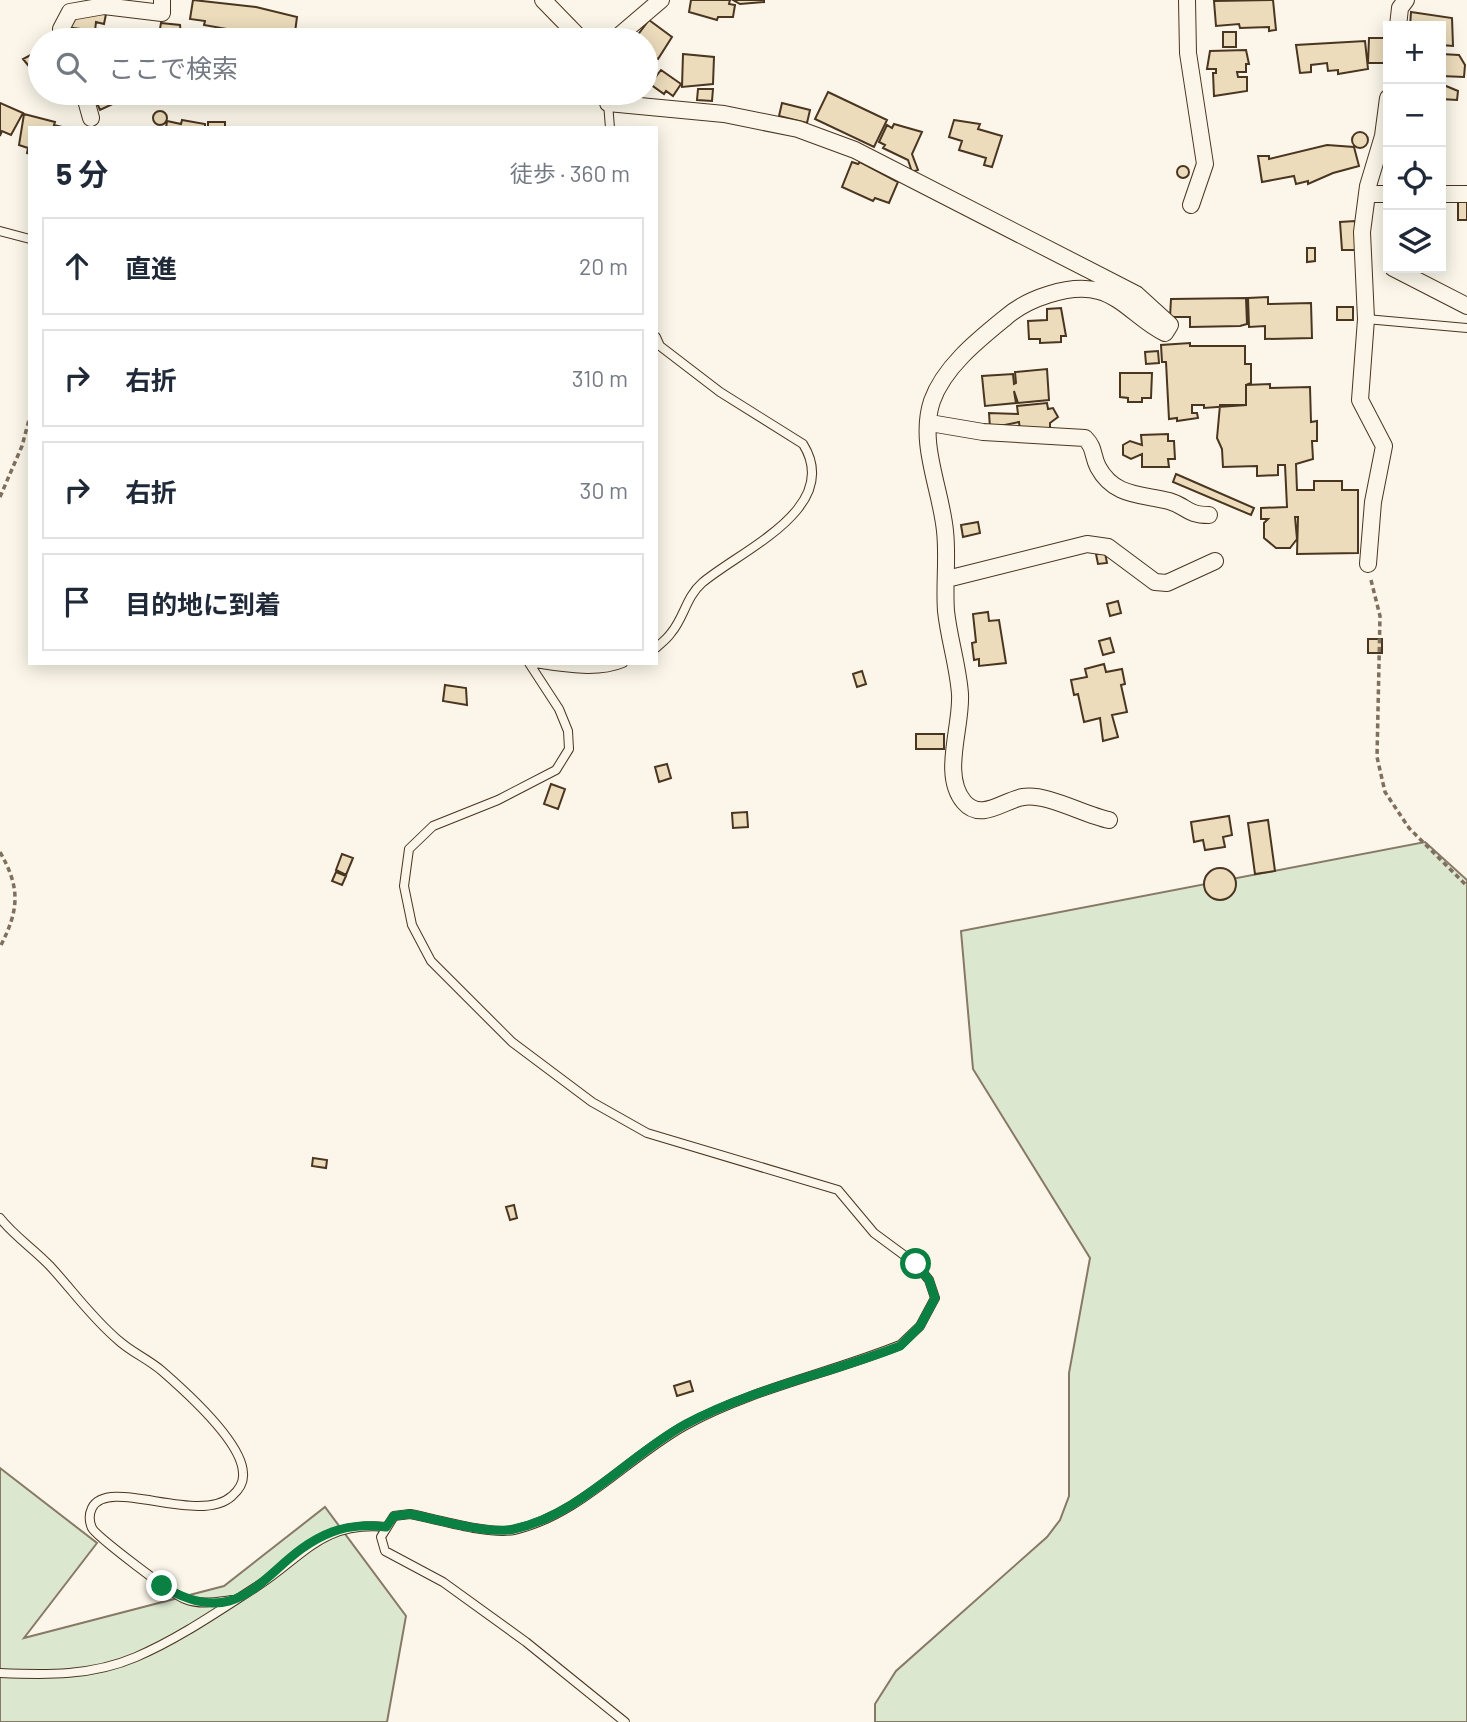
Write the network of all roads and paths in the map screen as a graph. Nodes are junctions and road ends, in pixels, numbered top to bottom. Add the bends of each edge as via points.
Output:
1 (162, 0) edge
2 (543, 0) edge
3 (661, 0) edge
4 (1187, 0) edge
5 (1406, 0) edge
6 (1399, 21) edge
7 (62, 28) edge
8 (570, 28) edge
9 (628, 28) edge
10 (87, 105) edge
11 (608, 105) edge
12 (658, 105) edge
13 (90, 118) dead end
14 (610, 126) edge
15 (1383, 136) edge
16 (1367, 194) junction
17 (1383, 194) edge
18 (1446, 194) edge
19 (1467, 194) edge
20 (1191, 205) dead end
21 (0, 231) edge
22 (28, 238) edge
23 (1365, 253) junction
24 (1383, 263) edge
25 (1403, 273) edge
26 (1467, 306) edge
27 (1366, 319) junction
28 (1467, 328) edge
29 (658, 342) edge
30 (930, 423) junction
31 (28, 424) edge
32 (0, 497) edge
33 (1209, 515) dead end
34 (1215, 561) dead end
35 (1368, 564) joint
36 (947, 579) junction
37 (658, 646) edge
38 (533, 665) edge
39 (548, 665) edge
40 (618, 665) edge
41 (1109, 820) dead end
42 (0, 852) edge
43 (1467, 886) edge
44 (0, 947) edge
45 (0, 1218) edge
46 (386, 1527) junction
47 (232, 1600) junction
48 (0, 1673) edge
49 (625, 1722) edge

1 - 7 street via 162,13 104,6 70,12
2 - 8 street
3 - 9 street
4 - 20 street via 1188,53 1205,164
5 - 6 street
10 - 13 street
11 - 14 lane
12 - 30 street via 798,129 855,150 1136,294 1170,325 1165,333 1117,299 1081,288 1015,309 975,342 947,376 932,401
15 - 16 street
16 - 17 street
16 - 23 street via 1362,232
18 - 19 street
21 - 22 lane
23 - 24 street
23 - 27 street
25 - 26 street
27 - 28 lane
27 - 35 street via 1360,400 1384,446
29 - 37 lane via 693,372 803,444 811,456 812,482 786,523 700,584 673,632
30 - 33 street via 983,432 1085,438 1094,447 1097,466 1113,484 1136,497 1171,502 1193,515
30 - 36 street
31 - 32 path
34 - 36 street via 1167,583 1156,582 1108,547 1087,544
35 - 43 path via 1380,617 1377,757 1385,792 1409,828
36 - 41 street via 946,609 960,694 953,777 966,804 977,810 995,809 1023,797 1043,798
38 - 46 lane via 559,709 569,748 556,769 498,800 433,826 409,849 404,886 412,925 431,961 512,1042 592,1102 647,1133 838,1189 874,1233 916,1264 929,1280 935,1298 920,1326 900,1346 733,1401 682,1426 568,1506 540,1520 512,1530 410,1514 394,1516
39 - 40 lane
42 - 44 path via 16,890 15,914
45 - 47 lane via 120,1342 184,1392 240,1459 244,1475 240,1489 222,1505 202,1508 106,1497 94,1504 89,1516 93,1531 184,1599 202,1603
46 - 47 lane via 356,1525 330,1533
46 - 49 lane via 381,1537 385,1552 443,1582
47 - 48 lane via 179,1636 101,1670 58,1675

